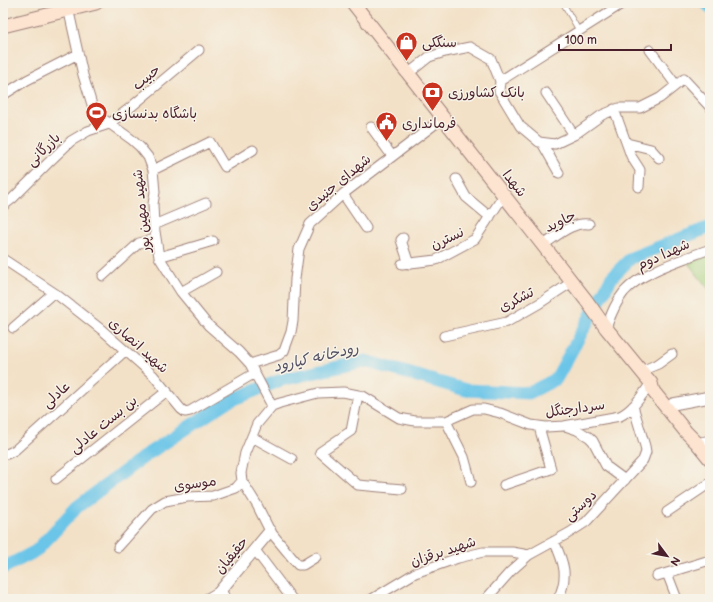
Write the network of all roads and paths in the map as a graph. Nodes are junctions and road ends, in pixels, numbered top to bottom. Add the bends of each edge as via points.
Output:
1 (96, 3) edge
2 (353, 3) edge
3 (563, 3) edge
4 (623, 3) edge
5 (68, 6) edge
6 (3, 26) edge
7 (579, 31) junction
8 (199, 50) dead end
9 (650, 50) dead end
10 (78, 54) junction
11 (409, 73) junction
12 (500, 81) junction
13 (676, 85) junction
14 (546, 93) dead end
15 (3, 95) edge
16 (710, 107) edge
17 (614, 109) junction
18 (443, 118) junction
19 (109, 124) junction
20 (371, 127) dead end
21 (574, 135) junction
22 (542, 143) junction
23 (627, 143) junction
24 (253, 150) dead end
25 (392, 156) junction
26 (659, 158) dead end
27 (154, 170) junction
28 (559, 173) dead end
29 (456, 180) dead end
30 (639, 187) dead end
31 (343, 194) junction
32 (504, 195) junction
33 (206, 203) dead end
34 (3, 206) edge
35 (490, 217) junction
36 (589, 224) dead end
37 (154, 225) junction
38 (366, 228) dead end
39 (403, 238) dead end
40 (156, 239) junction
41 (213, 241) dead end
42 (543, 245) junction
43 (710, 249) edge
44 (159, 257) junction
45 (3, 259) edge
46 (216, 272) dead end
47 (103, 276) dead end
48 (572, 282) junction
49 (53, 292) junction
50 (181, 292) junction
51 (13, 328) dead end
52 (606, 328) junction
53 (444, 336) dead end
54 (125, 351) junction
55 (672, 354) dead end
56 (250, 364) junction
57 (642, 371) junction
58 (256, 375) junction
59 (651, 383) junction
60 (167, 391) junction
61 (358, 395) junction
62 (710, 397) edge
63 (673, 404) junction
64 (272, 406) junction
65 (633, 406) junction
66 (446, 421) junction
67 (564, 426) junction
68 (539, 427) junction
69 (252, 437) junction
70 (704, 441) edge
71 (3, 453) edge
72 (292, 459) dead end
73 (710, 459) edge
74 (56, 479) dead end
75 (624, 480) junction
76 (242, 481) junction
77 (471, 482) dead end
78 (710, 482) edge
79 (504, 485) dead end
80 (402, 489) dead end
81 (667, 512) dead end
82 (270, 531) junction
83 (554, 541) junction
84 (118, 547) dead end
85 (254, 550) junction
86 (529, 555) junction
87 (316, 557) dead end
88 (710, 560) edge
89 (667, 573) junction
90 (657, 576) dead end
91 (222, 595) edge
92 (206, 599) edge
93 (292, 599) edge
94 (372, 599) edge
95 (486, 599) edge
96 (558, 599) edge
97 (677, 599) edge

1 - 5 main road
2 - 11 main road, شهدا
3 - 7 lane
4 - 7 street
5 - 6 main road
5 - 10 street, شهید مهین پور
7 - 12 street
8 - 19 street, حبیب
9 - 13 street
10 - 15 street
10 - 19 street, شهید مهین پور via 91,103 96,113
11 - 12 street via 429,57 470,47 491,59
11 - 18 main road, شهدا
12 - 22 street via 499,90 520,126
13 - 16 street via 684,79
13 - 17 street via 660,98 640,108
14 - 21 street
17 - 21 street
17 - 23 street
18 - 25 street, شهدای جنیدی
18 - 32 main road, شهدا
19 - 27 street, شهید مهین پور via 140,147
19 - 34 street, بازرگانی via 88,131 71,141
20 - 25 street
21 - 22 street via 555,144
22 - 28 street
23 - 26 street via 651,149
23 - 30 street via 631,156 640,170
24 - 27 street via 224,167 210,142
25 - 31 street, شهدای جنیدی
27 - 37 street, شهید مهین پور
29 - 35 street via 466,197
31 - 38 street
31 - 56 street, شهدای جنیدی via 310,224 299,249 293,321 284,351
32 - 35 street, نسترن
32 - 42 main road, شهدا
33 - 37 street
35 - 39 street, نسترن via 476,239 436,260 405,264 401,240
36 - 42 street, جاوید via 582,223
37 - 40 street, شهید مهین پور
40 - 44 street, شهید مهین پور
40 - 47 street via 139,243
41 - 44 street
42 - 48 main road, شهدا
43 - 52 street, شهدا دوم via 660,268 636,281 624,292
44 - 50 street, شهید مهین پور
45 - 49 street, شهید انصاری
46 - 50 street
48 - 52 main road, شهدا
48 - 53 street, تشکری via 506,322
49 - 51 street
49 - 54 street, شهید انصاری
50 - 56 street, شهید مهین پور via 208,325
52 - 57 main road, شهدا
54 - 60 street, شهید انصاری
54 - 71 street, عادلی via 15,450
55 - 57 street
56 - 58 street, شهید مهین پور
57 - 59 main road, شهدا
58 - 60 street, شهید انصاری via 185,412
58 - 64 street, شهید مهین پور
59 - 63 main road, شهدا via 660,386
59 - 65 street, سردارجنگل
59 - 70 main road, شهدا via 653,390 686,432
60 - 74 street, بن بست عادلی
61 - 64 street, سردارجنگل via 343,392 318,393
61 - 66 street, سردارجنگل via 399,418
61 - 80 street via 351,431 320,452 358,485
62 - 63 street
63 - 70 main road, شهدا
64 - 69 street via 257,424
65 - 67 street, سردارجنگل via 620,416
65 - 75 street, دوستی via 646,452 643,460
66 - 68 street, سردارجنگل via 473,409 484,409
66 - 77 street via 464,457
67 - 68 street, سردارجنگل
67 - 75 street via 590,437 606,466
68 - 79 street via 551,469
69 - 72 street
69 - 76 street via 245,453
70 - 73 main road, شهدا
75 - 83 street, دوستی via 586,522 570,534
76 - 82 street
76 - 84 street, موسوی via 236,488 213,496 165,501 152,509
78 - 81 street
82 - 85 street, حقیقیان
82 - 87 street via 298,565 303,565
83 - 86 street, دوستی
83 - 96 street via 563,560 565,572
85 - 91 street, حقیقیان
85 - 93 street
86 - 94 street, شهید برقزان via 483,552 458,558 415,573
86 - 95 street, دوستی
88 - 89 street
89 - 90 street
89 - 97 street
91 - 92 street

